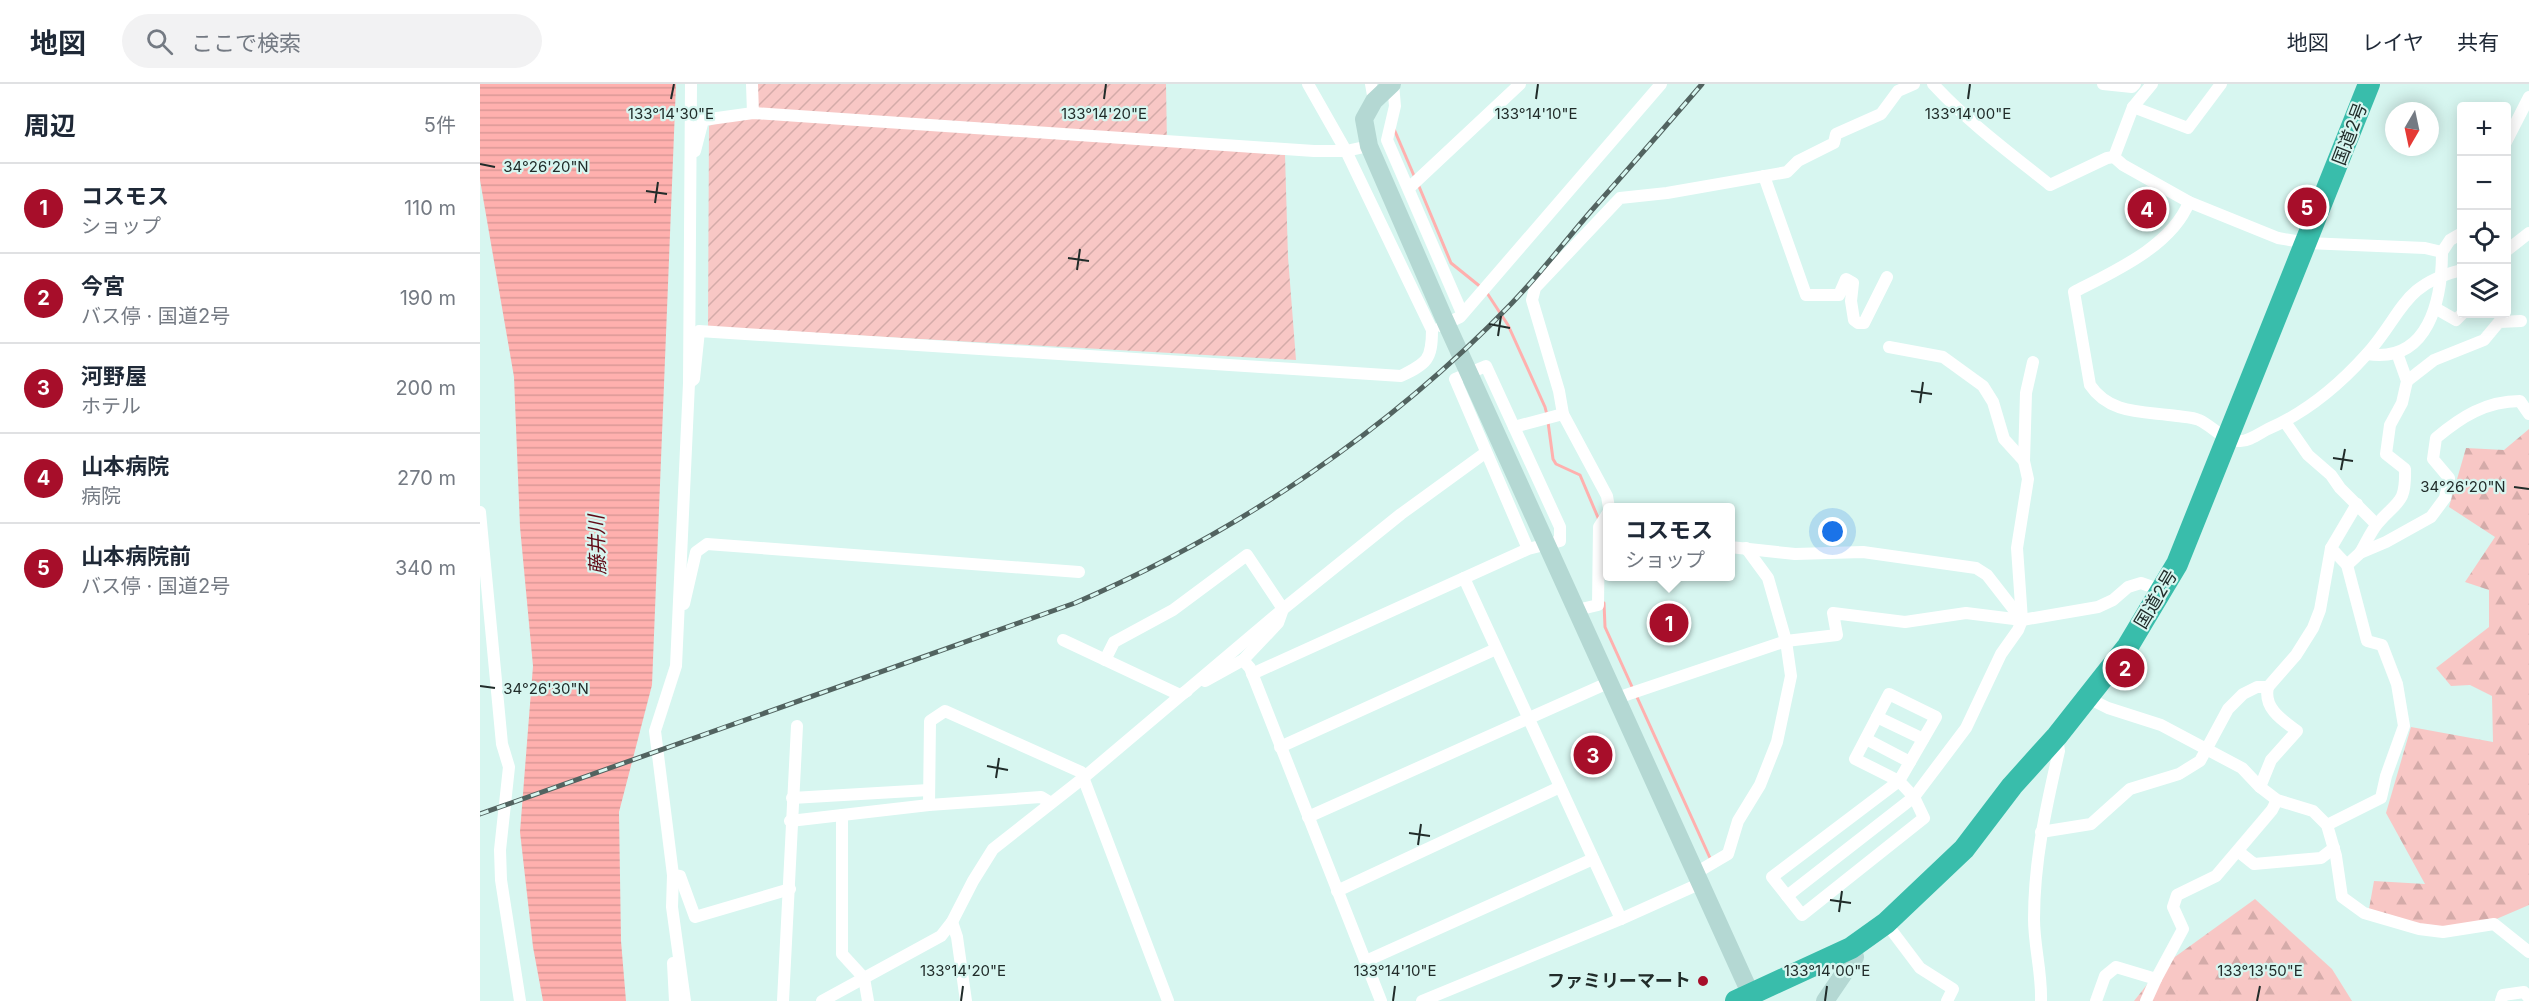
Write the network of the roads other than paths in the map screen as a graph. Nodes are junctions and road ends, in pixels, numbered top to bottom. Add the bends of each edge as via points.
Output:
1 (691, 84) edge
2 (752, 84) edge
3 (1308, 84) edge
4 (1393, 84) edge
5 (1520, 84) edge
6 (1661, 84) edge
7 (1914, 84) edge
8 (1933, 84) edge
9 (2103, 84) edge
10 (2135, 84) edge
11 (2152, 84) edge
12 (2221, 84) edge
13 (2369, 84) edge
14 (1373, 92) edge
15 (2529, 97) edge
16 (2133, 106) junction
17 (753, 113) junction
18 (2511, 132) edge
19 (1370, 146) junction
20 (1346, 151) junction
21 (2115, 157) junction
22 (691, 170) junction
23 (1764, 176) junction
24 (1416, 182) junction
25 (2189, 202) junction
26 (2529, 233) edge
27 (2457, 236) edge
28 (2307, 243) junction
29 (2511, 247) edge
30 (2442, 252) junction
31 (2457, 271) edge
32 (2457, 273) edge
33 (2442, 274) junction
34 (1887, 278) dead end
35 (2435, 308) junction
36 (1461, 315) junction
37 (2458, 318) edge
38 (2520, 321) dead end
39 (1432, 330) junction
40 (1889, 347) dead end
41 (2397, 353) junction
42 (2367, 354) junction
43 (2033, 362) dead end
44 (2407, 381) junction
45 (689, 383) junction
46 (2529, 414) edge
47 (1552, 416) junction
48 (2285, 422) junction
49 (1514, 427) junction
50 (2228, 439) junction
51 (1485, 453) junction
52 (2024, 461) junction
53 (1609, 503) edge
54 (2357, 504) junction
55 (480, 512) edge
56 (1603, 519) edge
57 (2376, 524) junction
58 (481, 539) edge
59 (1548, 546) junction
60 (1735, 547) edge
61 (1746, 548) junction
62 (2331, 548) junction
63 (1528, 549) junction
64 (2360, 553) junction
65 (2347, 566) junction
66 (1078, 572) dead end
67 (1464, 578) junction
68 (2161, 590) junction
69 (1283, 609) junction
70 (1577, 610) junction
71 (2022, 620) junction
72 (678, 634) junction
73 (1063, 640) dead end
74 (1786, 641) junction
75 (1496, 649) junction
76 (1105, 660) junction
77 (1243, 660) junction
78 (1252, 674) junction
79 (2268, 687) junction
80 (1624, 691) junction
81 (1180, 695) junction
82 (2088, 698) junction
83 (1877, 717) junction
84 (1528, 718) junction
85 (796, 726) dead end
86 (2057, 736) junction
87 (1866, 738) junction
88 (1923, 739) junction
89 (1280, 747) junction
90 (2206, 750) junction
91 (1910, 762) junction
92 (1082, 779) junction
93 (1899, 781) junction
94 (1560, 787) junction
95 (2260, 787) junction
96 (929, 790) junction
97 (1914, 797) junction
98 (792, 798) junction
99 (2277, 800) junction
100 (1051, 803) junction
101 (929, 805) junction
102 (842, 815) junction
103 (1308, 817) junction
104 (790, 821) junction
105 (2327, 825) junction
106 (2041, 832) junction
107 (2334, 848) junction
108 (2239, 852) junction
109 (1593, 859) junction
110 (673, 874) junction
111 (1697, 879) junction
112 (790, 889) junction
113 (1337, 891) junction
114 (1787, 896) junction
115 (672, 907) junction
116 (1621, 919) junction
117 (952, 922) junction
118 (1886, 923) junction
119 (1851, 948) junction
120 (2529, 952) edge
121 (1366, 962) junction
122 (864, 978) junction
123 (2156, 979) junction
124 (1744, 998) edge
125 (2529, 998) edge
126 (520, 1001) edge
127 (675, 1001) edge
128 (685, 1001) edge
129 (783, 1001) edge
130 (822, 1001) edge
131 (868, 1001) edge
132 (966, 1001) edge
133 (1168, 1001) edge
134 (1381, 1001) edge
135 (1422, 1001) edge
136 (1825, 1001) edge
137 (1947, 1001) edge
138 (2041, 1001) edge
139 (2096, 1001) edge
140 (2146, 1001) edge
141 (2500, 1001) edge

1 - 22 street
2 - 17 street
3 - 20 street
4 - 14 street
4 - 24 street via 1395,106 1387,140
5 - 24 street
6 - 36 street
7 - 23 street via 1898,91 1881,114 1836,134 1834,142 1798,161 1787,172
8 - 21 street via 1981,130 2050,186
9 - 10 street
11 - 16 street
12 - 16 street via 2188,128
13 - 28 highway, 国道2号
14 - 19 street via 1364,119
15 - 18 street
16 - 21 street
17 - 20 street via 1314,152
17 - 22 street via 703,120
19 - 20 street
19 - 59 street
20 - 39 street
21 - 25 street
22 - 45 street
23 - 34 street via 1806,295 1839,295 1846,279 1853,283 1854,320 1864,323
23 - 47 street via 1620,198 1535,288 1532,300
24 - 36 street
25 - 28 street via 2278,238
25 - 50 street via 2183,217 2136,260 2073,292 2090,386 2099,398 2113,407 2198,419
26 - 29 street
27 - 30 street
28 - 30 street
28 - 50 highway, 国道2号
30 - 33 street
31 - 33 street
32 - 33 street
33 - 35 street
33 - 42 street via 2420,286 2401,305
35 - 37 street
35 - 41 street via 2419,337
36 - 39 street
38 - 44 street via 2499,322 2484,340 2434,360
39 - 45 street via 1432,350 1422,366 1401,376 699,331 694,379
40 - 52 street via 1942,357 1983,386 1993,402 2004,439
41 - 42 street
41 - 44 street
42 - 48 street via 2330,391
43 - 52 street via 2026,393
44 - 57 street via 2402,403 2390,425 2386,454 2405,469 2405,489 2399,503
45 - 72 street
46 - 64 street via 2520,401 2505,401 2460,418 2436,438 2433,459 2449,478 2445,498 2431,517
47 - 49 street
47 - 53 street via 1608,496
48 - 50 street via 2241,442
48 - 54 street via 2308,455
49 - 51 street via 1486,366 1455,379
49 - 59 street via 1560,527 1560,541
50 - 68 highway, 国道2号 via 2177,564
51 - 63 street
51 - 69 street via 1401,514
52 - 71 street via 2028,479 2017,548
54 - 57 street
54 - 62 street
55 - 58 street
56 - 70 street via 1598,605
57 - 64 street
58 - 126 street via 502,744 509,767 500,849 501,880
59 - 63 street
59 - 70 street
60 - 61 street
61 - 71 street via 1796,554 1863,552 1976,568 1988,575
61 - 74 street via 1768,578
62 - 65 street
62 - 79 street via 2320,610 2313,627 2296,655
63 - 67 street
64 - 65 street
65 - 105 street via 2367,641 2382,645 2397,684 2404,726 2381,798
66 - 72 street via 707,544 696,552
67 - 75 street
67 - 78 street
68 - 71 street via 2141,583 2098,607
68 - 82 highway, 国道2号 via 2128,646
69 - 76 street via 1247,555 1173,610 1114,642
69 - 77 street via 1278,623
69 - 81 street
70 - 80 street
71 - 74 street via 1966,613 1905,622 1833,612 1837,635
71 - 97 street via 1966,728
72 - 110 street via 676,666 656,731
73 - 76 street
74 - 80 street
74 - 111 street via 1791,676 1773,752 1760,785 1738,821 1728,854
75 - 84 street
75 - 89 street
76 - 81 street
77 - 78 street
77 - 81 street
78 - 89 street
79 - 90 street via 2242,694 2228,709
79 - 95 street via 2266,696 2271,708 2297,731 2271,760
80 - 84 street
80 - 111 street
81 - 92 street
82 - 86 highway, 国道2号
82 - 90 street via 2161,725
83 - 87 street
83 - 88 street
83 - 88 street via 1889,694 1936,717
84 - 94 street
84 - 103 street
85 - 98 street
86 - 106 street via 2059,751
86 - 118 highway, 国道2号 via 1964,849
87 - 91 street
87 - 93 street via 1855,759
88 - 91 street
89 - 103 street
90 - 95 street via 2242,768
90 - 106 street via 2200,761 2179,774 2130,789 2091,824
91 - 93 street
92 - 96 street via 1081,771 945,711 930,721
92 - 100 street
92 - 133 street
93 - 97 street
93 - 114 street via 1772,877
94 - 109 street
94 - 113 street
95 - 99 street
96 - 98 street
96 - 101 street
97 - 114 street
97 - 114 street via 1924,818 1802,915
98 - 104 street
99 - 105 street via 2313,811
99 - 108 street
100 - 101 street via 1041,796
100 - 117 street via 993,849
101 - 102 street
102 - 104 street
102 - 122 street via 842,954
103 - 113 street
104 - 112 street
105 - 107 street
106 - 138 street via 2034,921
107 - 108 street via 2321,858 2254,864
107 - 120 street via 2342,897 2364,913 2443,932 2494,924
108 - 123 street via 2216,876 2177,895 2173,907 2183,929
109 - 116 street
109 - 121 street
110 - 112 street via 680,876 695,917
110 - 115 street
111 - 116 street
111 - 124 street
112 - 129 street
113 - 121 street
115 - 127 street
115 - 128 street
116 - 135 street
117 - 122 street via 941,936
117 - 132 street
118 - 119 highway, 国道2号
118 - 137 street via 1920,968 1953,989
119 - 124 highway, 国道2号
119 - 136 street via 1855,957
121 - 134 street
122 - 130 street
122 - 131 street
123 - 139 street via 2116,967 2105,976
123 - 140 street
125 - 141 street via 2524,992 2503,995

